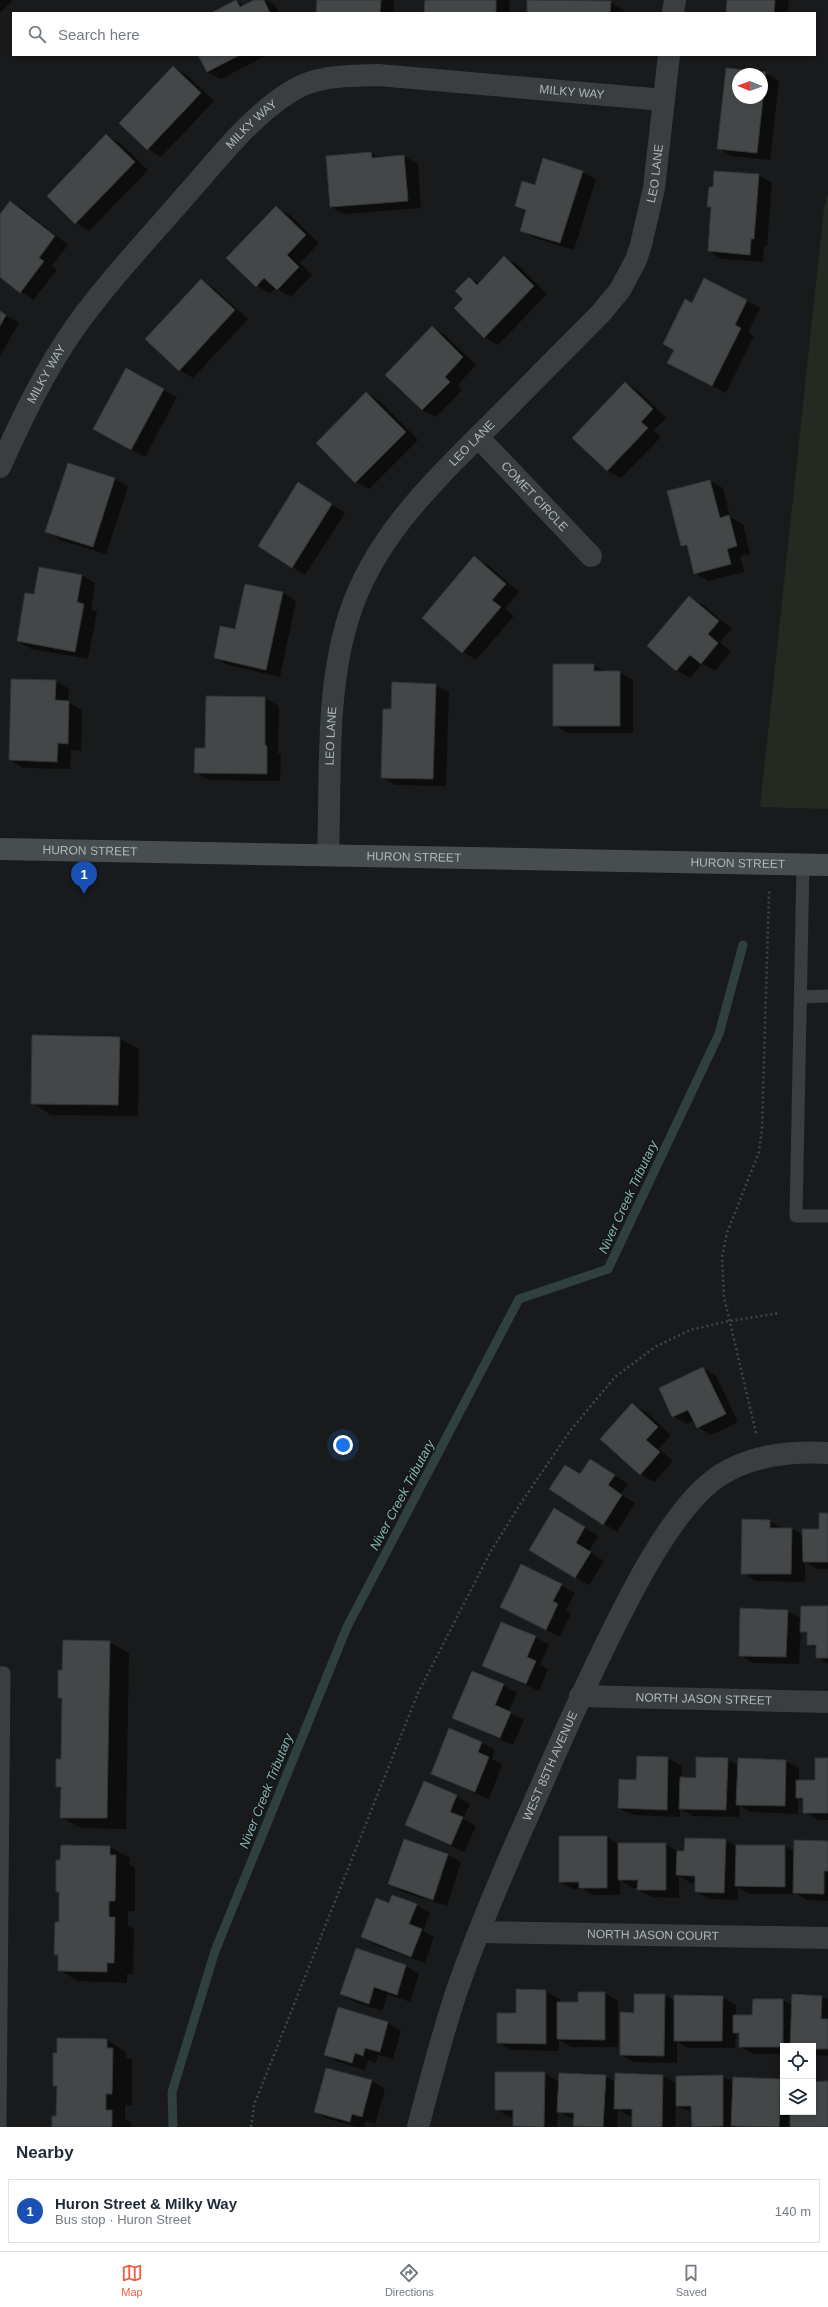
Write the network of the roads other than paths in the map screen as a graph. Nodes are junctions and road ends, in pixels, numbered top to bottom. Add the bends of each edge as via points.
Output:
1 (675, 0) edge
2 (673, 12) edge
3 (669, 56) edge
4 (664, 100) junction
5 (478, 437) junction
6 (0, 467) edge
7 (591, 556) dead end
8 (0, 849) edge
9 (328, 856) junction
10 (803, 865) junction
11 (828, 865) edge
12 (801, 996) junction
13 (828, 996) edge
14 (828, 1216) edge
15 (828, 1452) edge
16 (0, 1673) edge
17 (580, 1696) junction
18 (828, 1702) edge
19 (479, 1932) junction
20 (828, 1938) edge
21 (0, 2082) edge
22 (0, 2127) edge
23 (418, 2127) edge

1 - 2 street
3 - 4 street, LEO LANE
4 - 5 street, LEO LANE via 654,188 641,245 630,272 620,290 601,313
4 - 6 street, MILKY WAY via 378,75 335,76 312,81 290,91 242,131 76,326 51,365 18,426
5 - 7 street, COMET CIRCLE
5 - 9 street, LEO LANE via 418,497 381,548 359,587 348,616 336,676
8 - 9 main road, HURON STREET
9 - 10 main road, HURON STREET
10 - 11 main road, HURON STREET
10 - 12 lane
12 - 13 lane
12 - 14 lane via 796,1216
15 - 17 street, WEST 85TH AVENUE via 762,1457 712,1481 686,1507 628,1599
16 - 21 lane via 4,1673
17 - 18 street, NORTH JASON STREET
17 - 19 street, WEST 85TH AVENUE
19 - 20 street, NORTH JASON COURT
19 - 23 street, WEST 85TH AVENUE via 438,2050
21 - 22 lane

